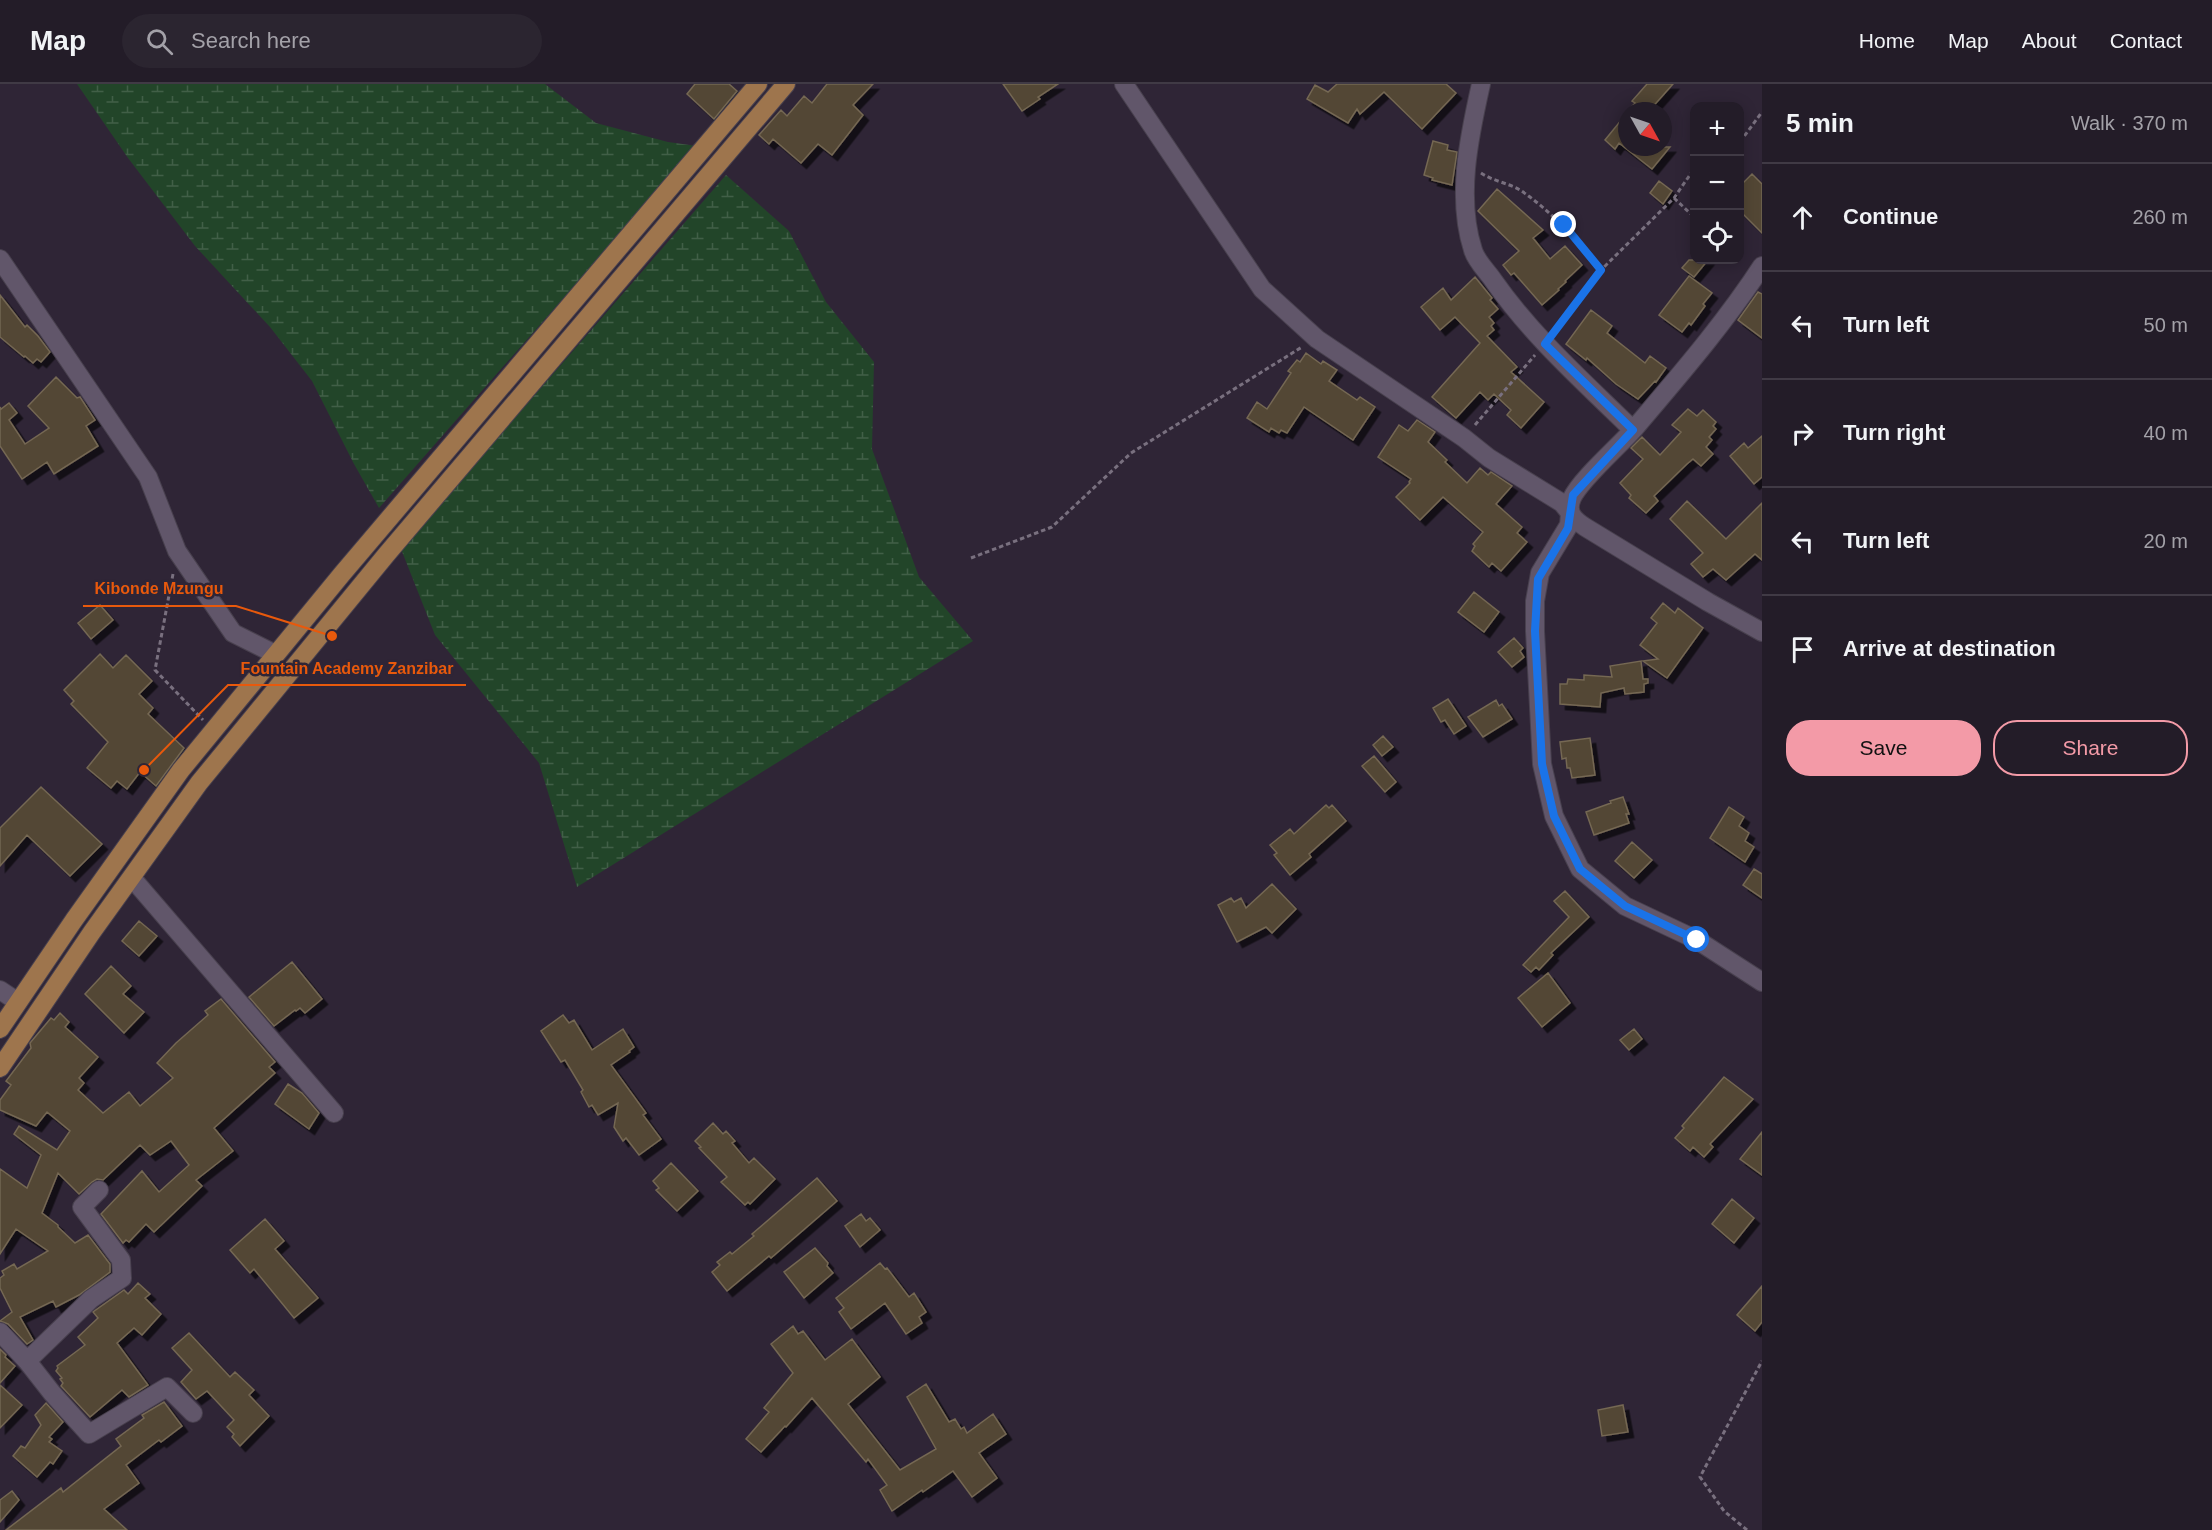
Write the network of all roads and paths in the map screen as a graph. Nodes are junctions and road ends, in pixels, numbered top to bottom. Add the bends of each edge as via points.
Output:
1 (758, 84) edge
2 (786, 84) edge
3 (1124, 84) edge
4 (1481, 84) edge
5 (1762, 112) edge
6 (1744, 137) edge
7 (1468, 163) junction
8 (1690, 176) edge
9 (1674, 198) junction
10 (1690, 212) edge
11 (0, 259) edge
12 (1762, 266) edge
13 (1601, 270) junction
14 (1317, 339) junction
15 (1545, 344) junction
16 (1633, 430) junction
17 (1464, 438) junction
18 (1570, 513) junction
19 (177, 551) junction
20 (971, 558) dead end
21 (1762, 632) edge
22 (275, 654) junction
23 (213, 731) junction
24 (132, 878) junction
25 (1762, 981) edge
26 (0, 990) edge
27 (18, 1002) junction
28 (0, 1029) edge
29 (0, 1068) edge
30 (334, 1113) dead end
31 (99, 1190) dead end
32 (0, 1332) edge
33 (27, 1361) junction
34 (1762, 1361) edge
35 (192, 1413) dead end
36 (1747, 1530) edge

1 - 22 main road
2 - 24 main road via 386,555 199,783
3 - 14 street via 1262,289
4 - 7 street
5 - 6 path
7 - 13 path via 1542,206 1564,225
7 - 15 street via 1464,204 1473,252
8 - 9 path
9 - 10 path
9 - 13 path
11 - 19 street via 148,477
12 - 16 street
13 - 15 path
14 - 17 street
14 - 20 path via 1131,453 1052,527
15 - 16 street
15 - 17 path
16 - 18 street via 1576,490
17 - 18 street via 1562,503
18 - 21 street via 1585,527
18 - 25 street via 1568,528 1538,579 1535,601 1542,764 1554,816 1580,869 1625,906 1697,940
19 - 22 street via 233,633
19 - 23 path via 155,670
22 - 23 main road
23 - 27 main road
24 - 29 main road
24 - 30 street
26 - 27 street
27 - 28 main road
31 - 33 street via 82,1207 121,1260 122,1278 91,1299
32 - 33 street
33 - 35 street via 89,1434 167,1387
34 - 36 path via 1700,1477 1724,1511

